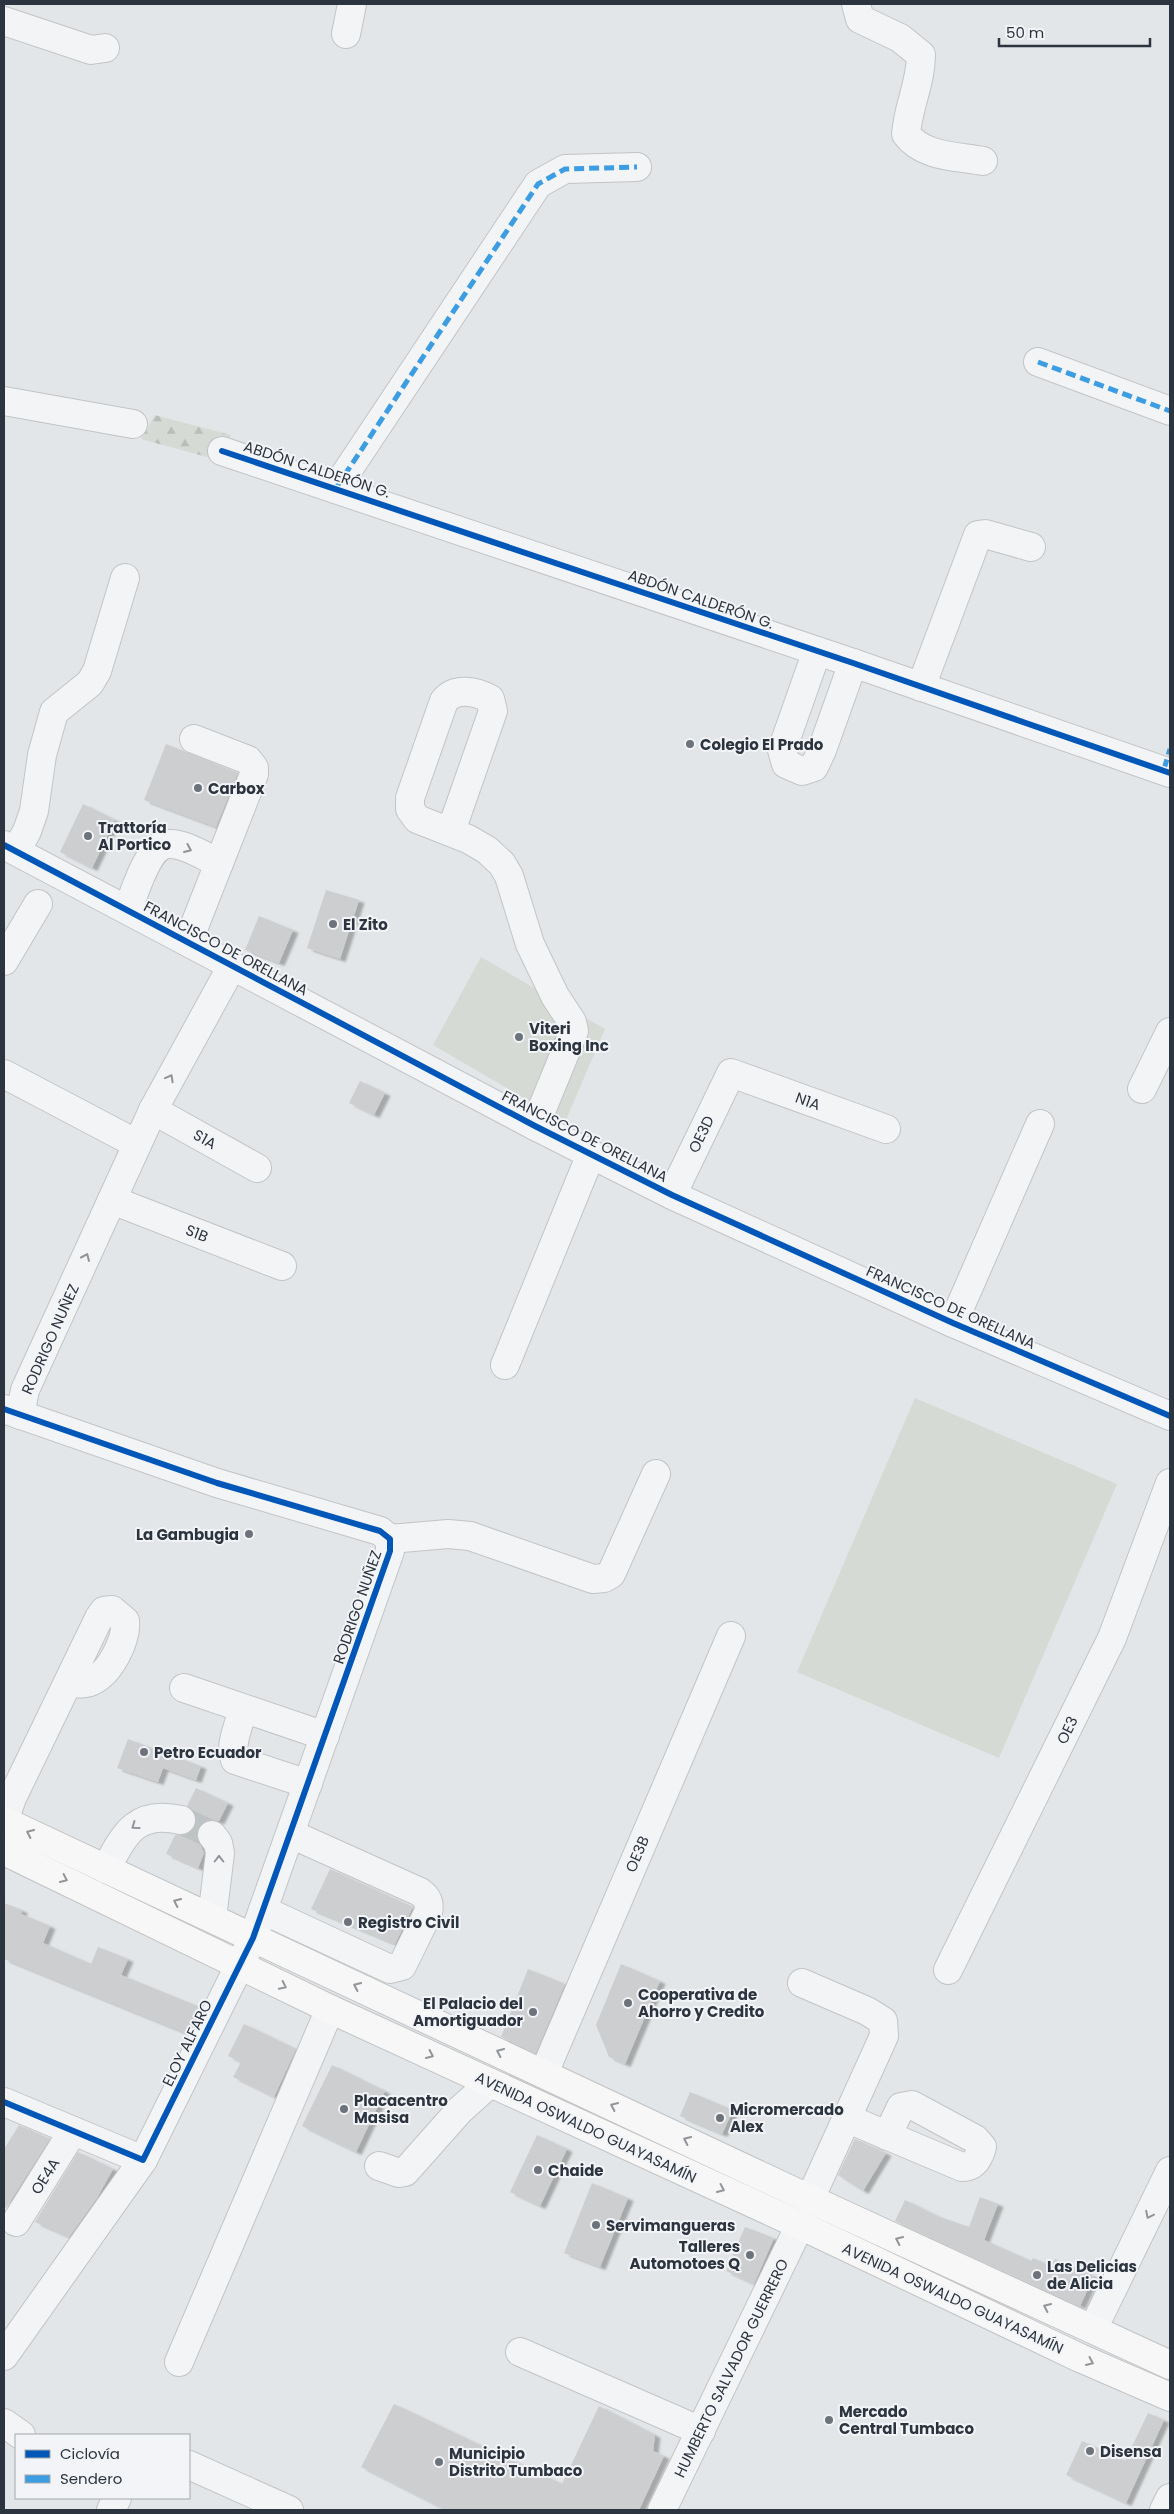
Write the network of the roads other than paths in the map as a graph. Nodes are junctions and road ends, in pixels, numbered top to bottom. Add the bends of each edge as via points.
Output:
1 (8, 4) edge
2 (352, 4) edge
3 (856, 4) edge
4 (4, 21) edge
5 (346, 34) dead end
6 (105, 48) dead end
7 (983, 161) dead end
8 (637, 167) dead end
9 (1038, 362) dead end
10 (4, 401) edge
11 (1170, 411) edge
12 (133, 424) dead end
13 (222, 451) dead end
14 (336, 488) junction
15 (1030, 546) dead end
16 (125, 578) dead end
17 (817, 651) junction
18 (853, 663) junction
19 (922, 687) junction
20 (194, 739) dead end
21 (1168, 764) edge
22 (452, 832) junction
23 (10, 848) edge
24 (219, 863) junction
25 (38, 904) dead end
26 (128, 909) junction
27 (188, 942) junction
28 (4, 961) edge
29 (232, 966) junction
30 (1170, 1032) edge
31 (730, 1073) joint
32 (4, 1074) edge
33 (1142, 1089) dead end
34 (152, 1110) junction
35 (1040, 1124) dead end
36 (535, 1126) junction
37 (886, 1130) dead end
38 (137, 1144) junction
39 (591, 1154) junction
40 (257, 1168) dead end
41 (672, 1195) junction
42 (112, 1200) junction
43 (282, 1266) dead end
44 (953, 1323) junction
45 (505, 1365) dead end
46 (12, 1412) edge
47 (1170, 1416) edge
48 (656, 1474) dead end
49 (1170, 1483) edge
50 (390, 1539) junction
51 (731, 1636) dead end
52 (69, 1683) dead end
53 (184, 1688) dead end
54 (243, 1710) junction
55 (324, 1736) junction
56 (308, 1784) junction
57 (181, 1820) tunnel mouth
58 (4, 1821) edge
59 (290, 1834) junction
60 (212, 1835) dead end
61 (7, 1859) edge
62 (106, 1869) junction
63 (263, 1910) junction
64 (212, 1918) junction
65 (253, 1938) junction
66 (239, 1964) junction
67 (948, 1970) dead end
68 (802, 1983) dead end
69 (330, 2009) junction
70 (544, 2073) junction
71 (490, 2083) junction
72 (4, 2102) edge
73 (846, 2118) junction
74 (73, 2131) junction
75 (888, 2136) dead end
76 (143, 2160) junction
77 (379, 2166) dead end
78 (1170, 2171) edge
79 (810, 2199) junction
80 (16, 2222) dead end
81 (800, 2225) junction
82 (1094, 2329) junction
83 (520, 2352) dead end
84 (4, 2356) edge
85 (179, 2362) dead end
86 (1170, 2364) edge
87 (1170, 2397) edge
88 (4, 2423) edge
89 (701, 2431) junction
90 (20, 2434) edge
91 (190, 2465) edge
92 (1170, 2498) edge
93 (289, 2510) edge
94 (662, 2510) edge
95 (1164, 2510) edge

1 - 4 street
2 - 5 street
3 - 7 street via 860,19 900,38 921,55 921,66 907,112 906,134 913,144 924,150
4 - 6 street via 90,50
8 - 14 street via 565,169 538,184
9 - 11 street
10 - 12 street
13 - 14 street, ABDÓN CALDERÓN G.
14 - 17 street, ABDÓN CALDERÓN G.
15 - 19 street via 978,534
16 - 23 street via 97,671 90,683 54,712 42,755 34,811 27,831
17 - 18 street, ABDÓN CALDERÓN G.
17 - 18 street via 782,750 786,764 802,771 814,767
18 - 19 street, ABDÓN CALDERÓN G.
19 - 21 street, ABDÓN CALDERÓN G.
20 - 24 street via 248,760 254,768
22 - 22 street via 418,820 410,809 410,798 444,701 450,694 462,692 490,699 493,711
22 - 36 street via 487,850 502,864 509,876 530,944 555,996 572,1022 574,1031
23 - 26 street, FRANCISCO DE ORELLANA
26 -> 24 street via 148,860 160,846 182,846
24 - 27 street
25 - 28 street
26 - 27 street, FRANCISCO DE ORELLANA
27 - 29 street, FRANCISCO DE ORELLANA
34 -> 29 street, RODRIGO NUÑEZ
29 - 36 street, FRANCISCO DE ORELLANA
30 - 33 street
31 - 37 street, N1A
31 - 41 street, OE3D
32 - 38 street
34 - 38 street, RODRIGO NUÑEZ
34 - 40 street, S1A
35 - 44 street
36 - 39 street, FRANCISCO DE ORELLANA
38 - 42 street, RODRIGO NUÑEZ
39 - 41 street, FRANCISCO DE ORELLANA
39 - 45 street
41 - 44 street, FRANCISCO DE ORELLANA
42 - 43 street, S1B
46 -> 42 street, RODRIGO NUÑEZ
44 - 47 street, FRANCISCO DE ORELLANA
46 - 50 street, RODRIGO NUÑEZ via 217,1483 380,1531
48 - 50 street via 611,1574 604,1578 593,1578 470,1536 448,1534
49 - 67 street, OE3 via 1112,1638
50 - 55 street, RODRIGO NUÑEZ via 390,1552
51 - 70 street, OE3B
52 - 58 street via 16,1789
53 - 54 street
54 - 55 street
54 - 56 street via 233,1745 235,1760
55 - 56 street, RODRIGO NUÑEZ
56 - 59 street, RODRIGO NUÑEZ
57 -> 62 street via 165,1817 145,1819 130,1829
62 -> 58 main road, AVENIDA OSWALDO GUAYASAMÍN
59 - 63 street, RODRIGO NUÑEZ
59 - 63 street via 420,1892 427,1898 428,1913 402,1966 390,1969
64 -> 60 street via 220,1854
61 -> 66 main road, AVENIDA OSWALDO GUAYASAMÍN
64 -> 62 main road, AVENIDA OSWALDO GUAYASAMÍN
63 - 65 street, RODRIGO NUÑEZ
64 - 65 main road, AVENIDA OSWALDO GUAYASAMÍN
65 - 66 street, ELOY ALFARO
70 -> 65 main road, AVENIDA OSWALDO GUAYASAMÍN
66 -> 69 main road, AVENIDA OSWALDO GUAYASAMÍN
66 - 76 street, ELOY ALFARO
68 - 73 street via 883,2021 884,2036
69 -> 71 main road, AVENIDA OSWALDO GUAYASAMÍN
69 - 85 street
79 -> 70 main road, AVENIDA OSWALDO GUAYASAMÍN
71 - 77 street via 460,2110 405,2172 399,2174
71 -> 81 main road, AVENIDA OSWALDO GUAYASAMÍN
72 - 74 street
73 - 75 street
73 - 79 street
74 - 76 street
74 - 80 street, OE4A
76 - 84 street, ELOY ALFARO
78 -> 82 street
82 -> 79 main road, AVENIDA OSWALDO GUAYASAMÍN
81 -> 87 main road, AVENIDA OSWALDO GUAYASAMÍN via 1080,2358
81 - 89 street, HUMBERTO SALVADOR GUERRERO
82 - 86 main road, AVENIDA OSWALDO GUAYASAMÍN
83 - 89 street
88 - 90 street
89 - 94 street, HUMBERTO SALVADOR GUERRERO
91 - 93 street
92 - 95 street

